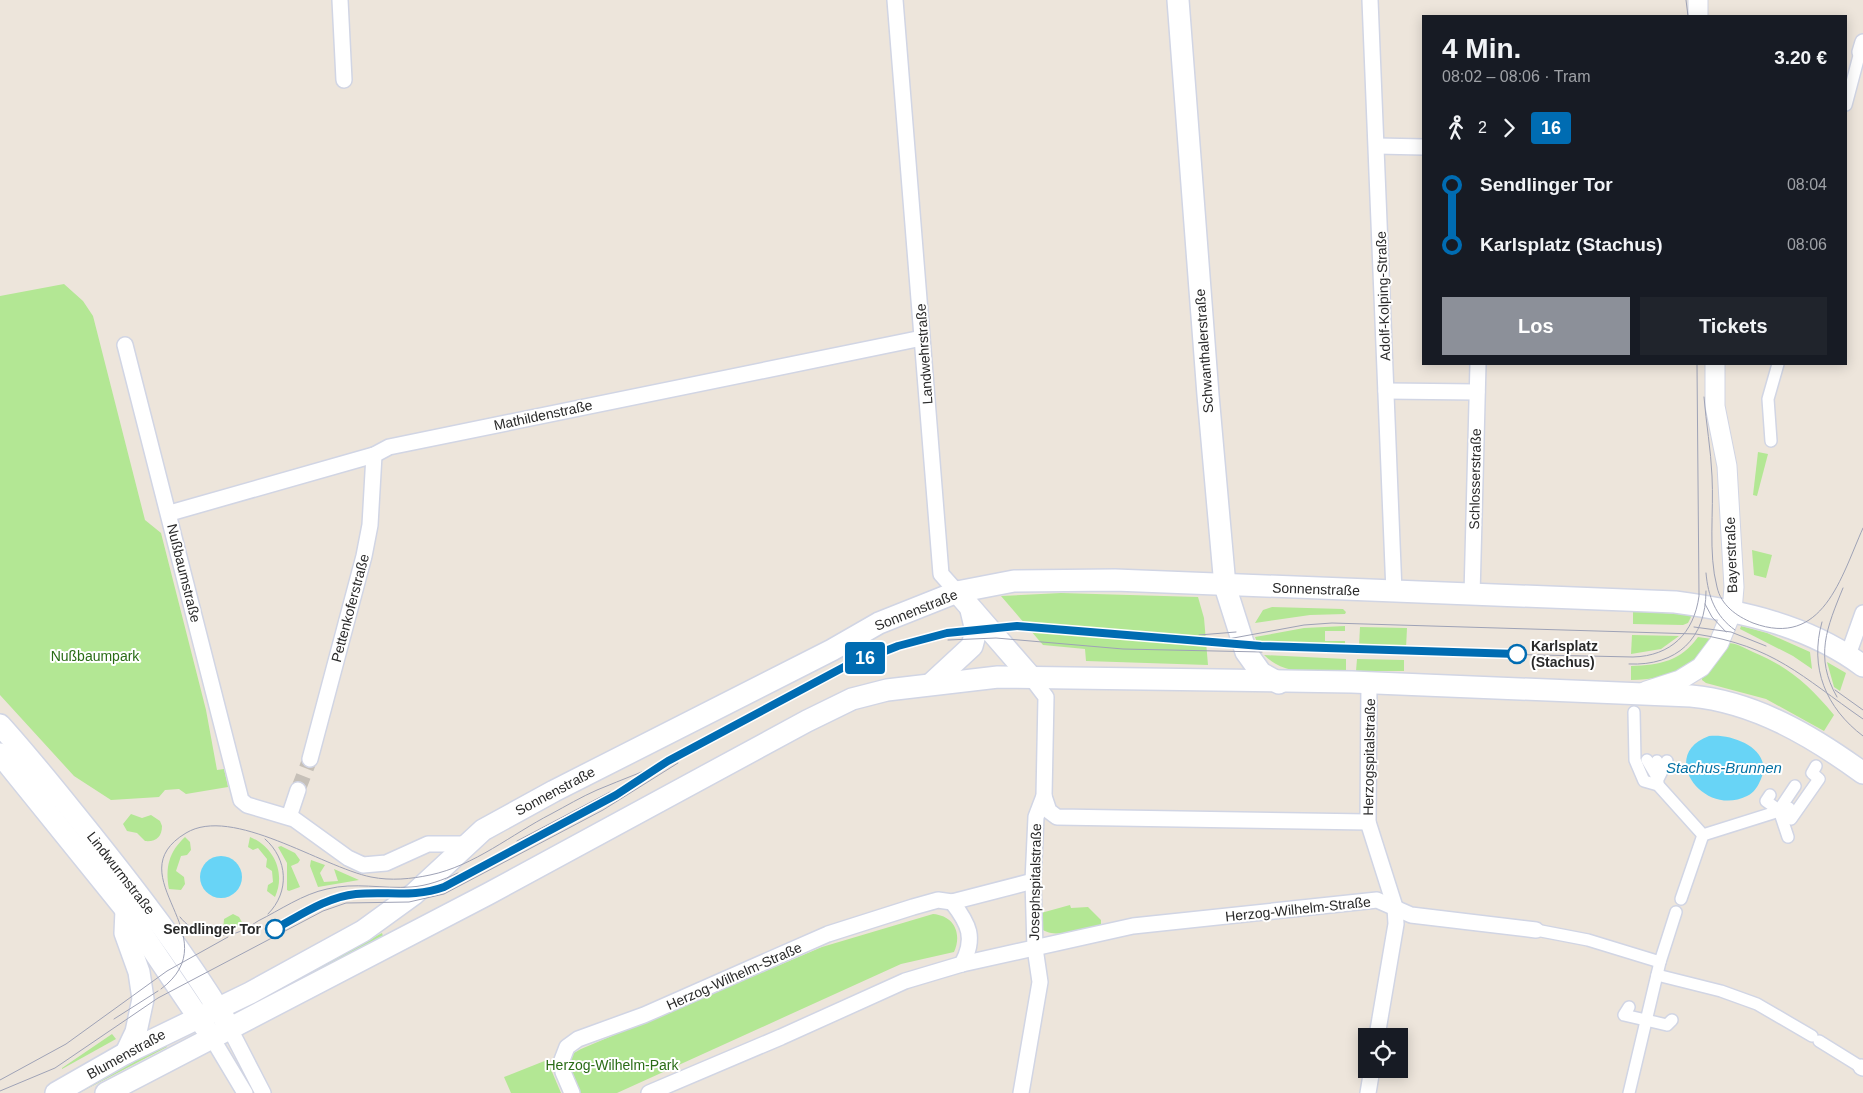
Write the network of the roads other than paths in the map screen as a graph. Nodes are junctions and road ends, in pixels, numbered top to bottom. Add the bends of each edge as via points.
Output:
1 (340, 0) edge
2 (895, 0) edge
3 (1178, 0) edge
4 (1370, 0) edge
5 (1698, 0) edge
6 (1698, 15) edge
7 (1862, 49) edge
8 (344, 80) dead end
9 (1847, 102) edge
10 (1377, 146) junction
11 (1422, 147) edge
12 (922, 338) junction
13 (125, 346) dead end
14 (1478, 365) edge
15 (1715, 365) edge
16 (1778, 365) edge
17 (1386, 391) junction
18 (1477, 392) junction
19 (1771, 441) dead end
20 (374, 455) junction
21 (170, 513) junction
22 (1225, 586) junction
23 (1394, 592) junction
24 (1472, 595) junction
25 (964, 600) junction
26 (1732, 611) junction
27 (1863, 613) edge
28 (1855, 661) edge
29 (1030, 676) junction
30 (932, 683) junction
31 (1279, 683) junction
32 (1369, 683) junction
33 (1634, 702) junction
34 (0, 725) edge
35 (0, 754) edge
36 (310, 758) tunnel mouth
37 (1816, 766) dead end
38 (1863, 773) edge
39 (1658, 782) junction
40 (1796, 786) dead end
41 (298, 790) tunnel mouth
42 (1044, 796) junction
43 (1778, 802) junction
44 (289, 817) junction
45 (1368, 822) junction
46 (1703, 835) junction
47 (1788, 837) dead end
48 (465, 844) junction
49 (1033, 881) junction
50 (1681, 899) dead end
51 (952, 902) junction
52 (1395, 907) junction
53 (126, 910) junction
54 (1676, 912) dead end
55 (1536, 930) joint
56 (1035, 948) junction
57 (1660, 962) junction
58 (962, 964) junction
59 (1657, 975) junction
60 (218, 1008) junction
61 (1625, 1009) dead end
62 (198, 1016) junction
63 (1646, 1020) junction
64 (1668, 1022) dead end
65 (1378, 1028) edge
66 (221, 1033) junction
67 (126, 1053) junction
68 (1862, 1068) edge
69 (1370, 1078) edge
70 (56, 1093) edge
71 (106, 1093) edge
72 (245, 1093) edge
73 (263, 1093) edge
74 (572, 1093) edge
75 (649, 1093) edge
76 (1021, 1093) edge
77 (1368, 1093) edge
78 (1628, 1093) edge

1 - 8 street
2 - 12 street, Landwehrstraße
3 - 22 main road, Schwanthalerstraße
4 - 10 street, Adolf-Kolping-Straße
5 - 6 street
7 - 9 street
10 - 11 street
10 - 17 street, Adolf-Kolping-Straße
12 - 20 street, Mathildenstraße via 389,447
12 - 25 street, Landwehrstraße via 941,574
13 - 21 street, Nußbaumstraße
14 - 18 street, Schlosserstraße
15 - 26 street, Bayerstraße via 1715,406 1727,466 1734,587
16 - 19 street via 1768,398
17 - 18 street
17 - 23 street, Adolf-Kolping-Straße
18 - 24 street, Schlosserstraße
20 - 21 street, Mathildenstraße
20 - 36 street, Pettenkoferstraße via 370,525 364,556
21 - 44 street, Nußbaumstraße via 241,800 253,807
22 - 23 main road, Sonnenstraße
22 - 25 main road, Sonnenstraße via 1115,580 1026,580
22 - 31 main road, Schwanthalerstraße via 1246,652 1261,673
23 - 24 main road, Sonnenstraße
24 - 26 main road, Sonnenstraße via 1659,601
25 - 29 main road, Landwehrstraße
25 - 30 main road via 976,631 974,643 964,656
25 - 48 main road, Sonnenstraße via 880,623 554,791 483,830
26 - 28 main road via 1793,628
26 - 33 street, Bayerstraße via 1716,649 1701,667
27 - 28 street
29 - 30 main road
29 - 31 main road
29 - 42 street, Josephspitalstraße via 1046,697
30 - 66 main road via 852,699
31 - 32 main road
32 - 33 main road
32 - 45 street, Herzogspitalstraße
33 - 38 main road via 1702,697 1736,704 1821,743
33 - 39 street via 1635,760 1644,781
34 - 60 main road, Lindwurmstraße via 162,925
35 - 53 main road, Lindwurmstraße
37 - 43 street via 1812,773 1819,779 1791,819
39 - 39 street via 1657,761
39 - 46 street
40 - 43 street
41 - 44 street
42 - 45 street via 1048,808 1057,817
42 - 49 street, Josephspitalstraße via 1036,817
43 - 46 street
43 - 47 street
44 - 48 street via 363,865 386,864 428,844
45 - 52 street, Herzogspitalstraße
46 - 50 street
48 - 60 main road, Sonnenstraße via 414,894 378,921
49 - 51 street, Herzog-Wilhelm-Straße
49 - 56 street, Josephspitalstraße
51 - 58 street via 969,931 970,949
51 - 74 street, Herzog-Wilhelm-Straße via 938,900 828,934 644,1015 578,1039 567,1047 562,1060 563,1072
52 - 55 street, Herzog-Wilhelm-Straße via 1411,915
52 - 56 street, Herzog-Wilhelm-Straße via 1377,900 1133,926
52 - 65 street, Herzogspitalstraße via 1396,924
53 - 62 main road, Lindwurmstraße
53 - 67 main road via 125,933 139,972 143,999 136,1032
54 - 57 street
55 - 57 street, Herzog-Wilhelm-Straße via 1588,940
56 - 58 street, Herzog-Wilhelm-Straße
56 - 76 street, Josephspitalstraße via 1040,982
57 - 59 street
58 - 75 street, Herzog-Wilhelm-Straße via 906,981
59 - 63 street
59 - 68 street via 1721,990 1748,1001
60 - 62 main road, Blumenstraße
60 - 66 main road, Lindwurmstraße
61 - 63 street
62 - 66 main road, Lindwurmstraße
62 - 67 main road, Blumenstraße
63 - 64 street
63 - 78 street
66 - 71 main road, Blumenstraße
66 - 72 street
66 - 73 street
67 - 70 main road, Blumenstraße
69 - 77 street

